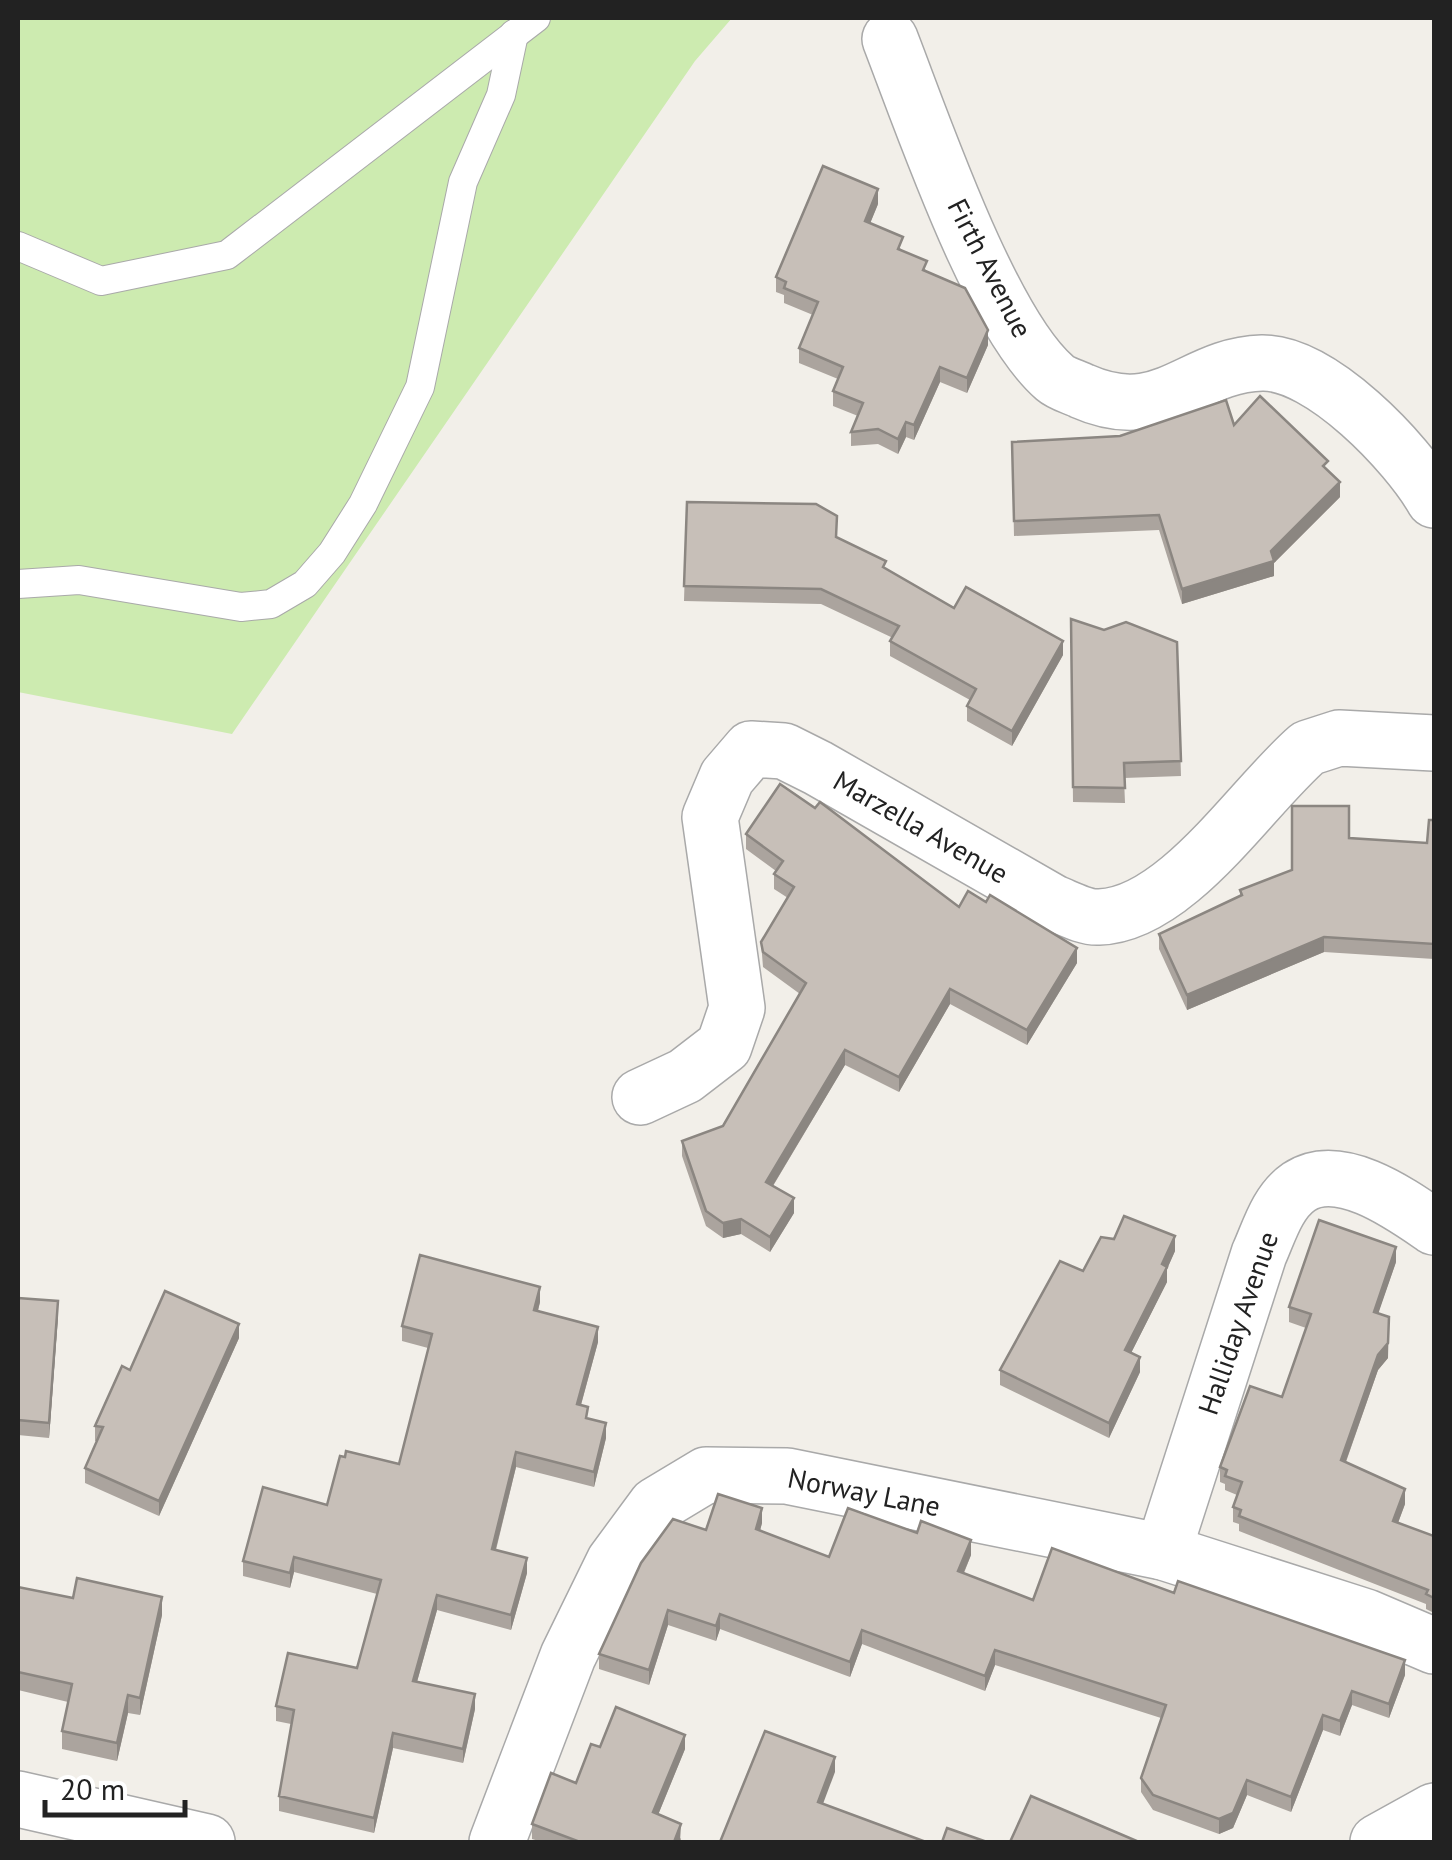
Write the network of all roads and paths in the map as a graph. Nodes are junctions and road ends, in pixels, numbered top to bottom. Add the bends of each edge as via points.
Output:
1 (525, 26) edge
2 (882, 28) edge
3 (18, 246) edge
4 (1434, 500) edge
5 (18, 584) edge
6 (1434, 743) edge
7 (640, 1097) dead end
8 (1434, 1228) edge
9 (1163, 1552) junction
10 (1434, 1646) edge
11 (18, 1799) edge
12 (1434, 1811) edge
13 (207, 1842) edge
14 (497, 1842) edge
15 (1378, 1842) edge

1 - 3 lane via 227,255 101,281
1 - 5 lane via 463,182 420,386 363,504 305,584 271,604 241,607 79,580
2 - 4 street, Firth Avenue via 996,292 1056,379 1112,404 1172,397 1220,372 1264,363 1319,381 1366,416
6 - 7 street, Marzella Avenue via 1338,738 1308,748 1170,886 1134,909 1096,918 1054,904 784,751 751,748 727,777 710,817 737,1008 724,1046 685,1076
8 - 9 street, Halliday Avenue via 1383,1192 1340,1180 1300,1186 1278,1210
9 - 10 street, Norway Lane via 1366,1617
9 - 14 street, Norway Lane via 787,1476 706,1475 656,1505 614,1562 568,1656
11 - 13 street
12 - 15 street

